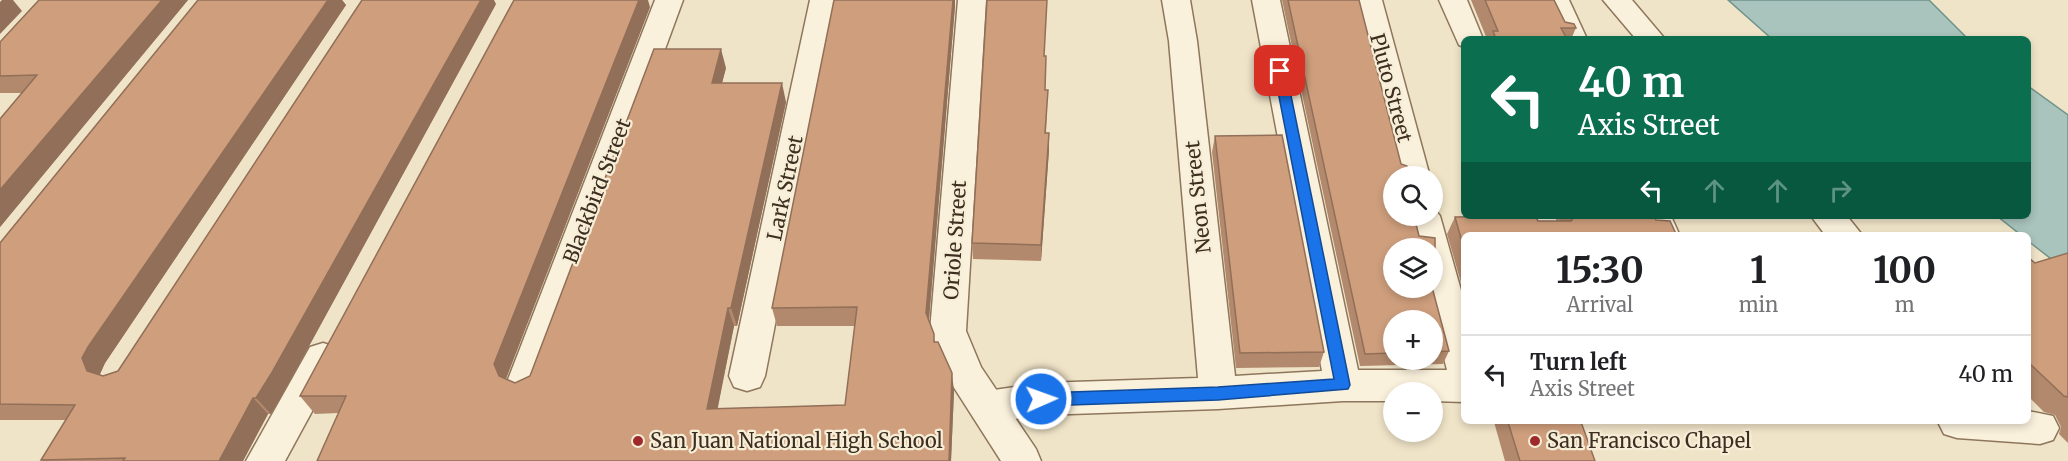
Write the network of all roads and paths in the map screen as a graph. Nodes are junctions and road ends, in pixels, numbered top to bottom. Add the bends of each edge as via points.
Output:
1 (669, 0) edge
2 (824, 0) edge
3 (972, 0) edge
4 (1176, 0) edge
5 (1266, 0) edge
6 (1368, 0) edge
7 (1453, 0) edge
8 (1555, 0) edge
9 (1617, 0) edge
10 (1468, 36) edge
11 (1572, 36) edge
12 (1648, 36) edge
13 (1411, 166) edge
14 (1830, 219) edge
15 (1427, 226) edge
16 (1843, 232) edge
17 (340, 328) edge
18 (1461, 356) edge
19 (747, 376) dead end
20 (525, 382) edge
21 (1343, 385) junction
22 (1461, 386) edge
23 (1218, 393) junction
24 (987, 407) junction
25 (265, 461) edge
26 (1022, 461) edge

1 - 20 street, Blackbird Street
2 - 19 street, Lark Street
3 - 24 street, Oriole Street via 948,332 966,375
4 - 23 street, Neon Street
5 - 21 street
6 - 13 street, Pluto Street
7 - 10 street
8 - 11 street
9 - 12 street
14 - 16 street
15 - 18 street
17 - 25 street
21 - 22 street
21 - 23 street
23 - 24 street via 1041,399
24 - 26 street, Oriole Street

